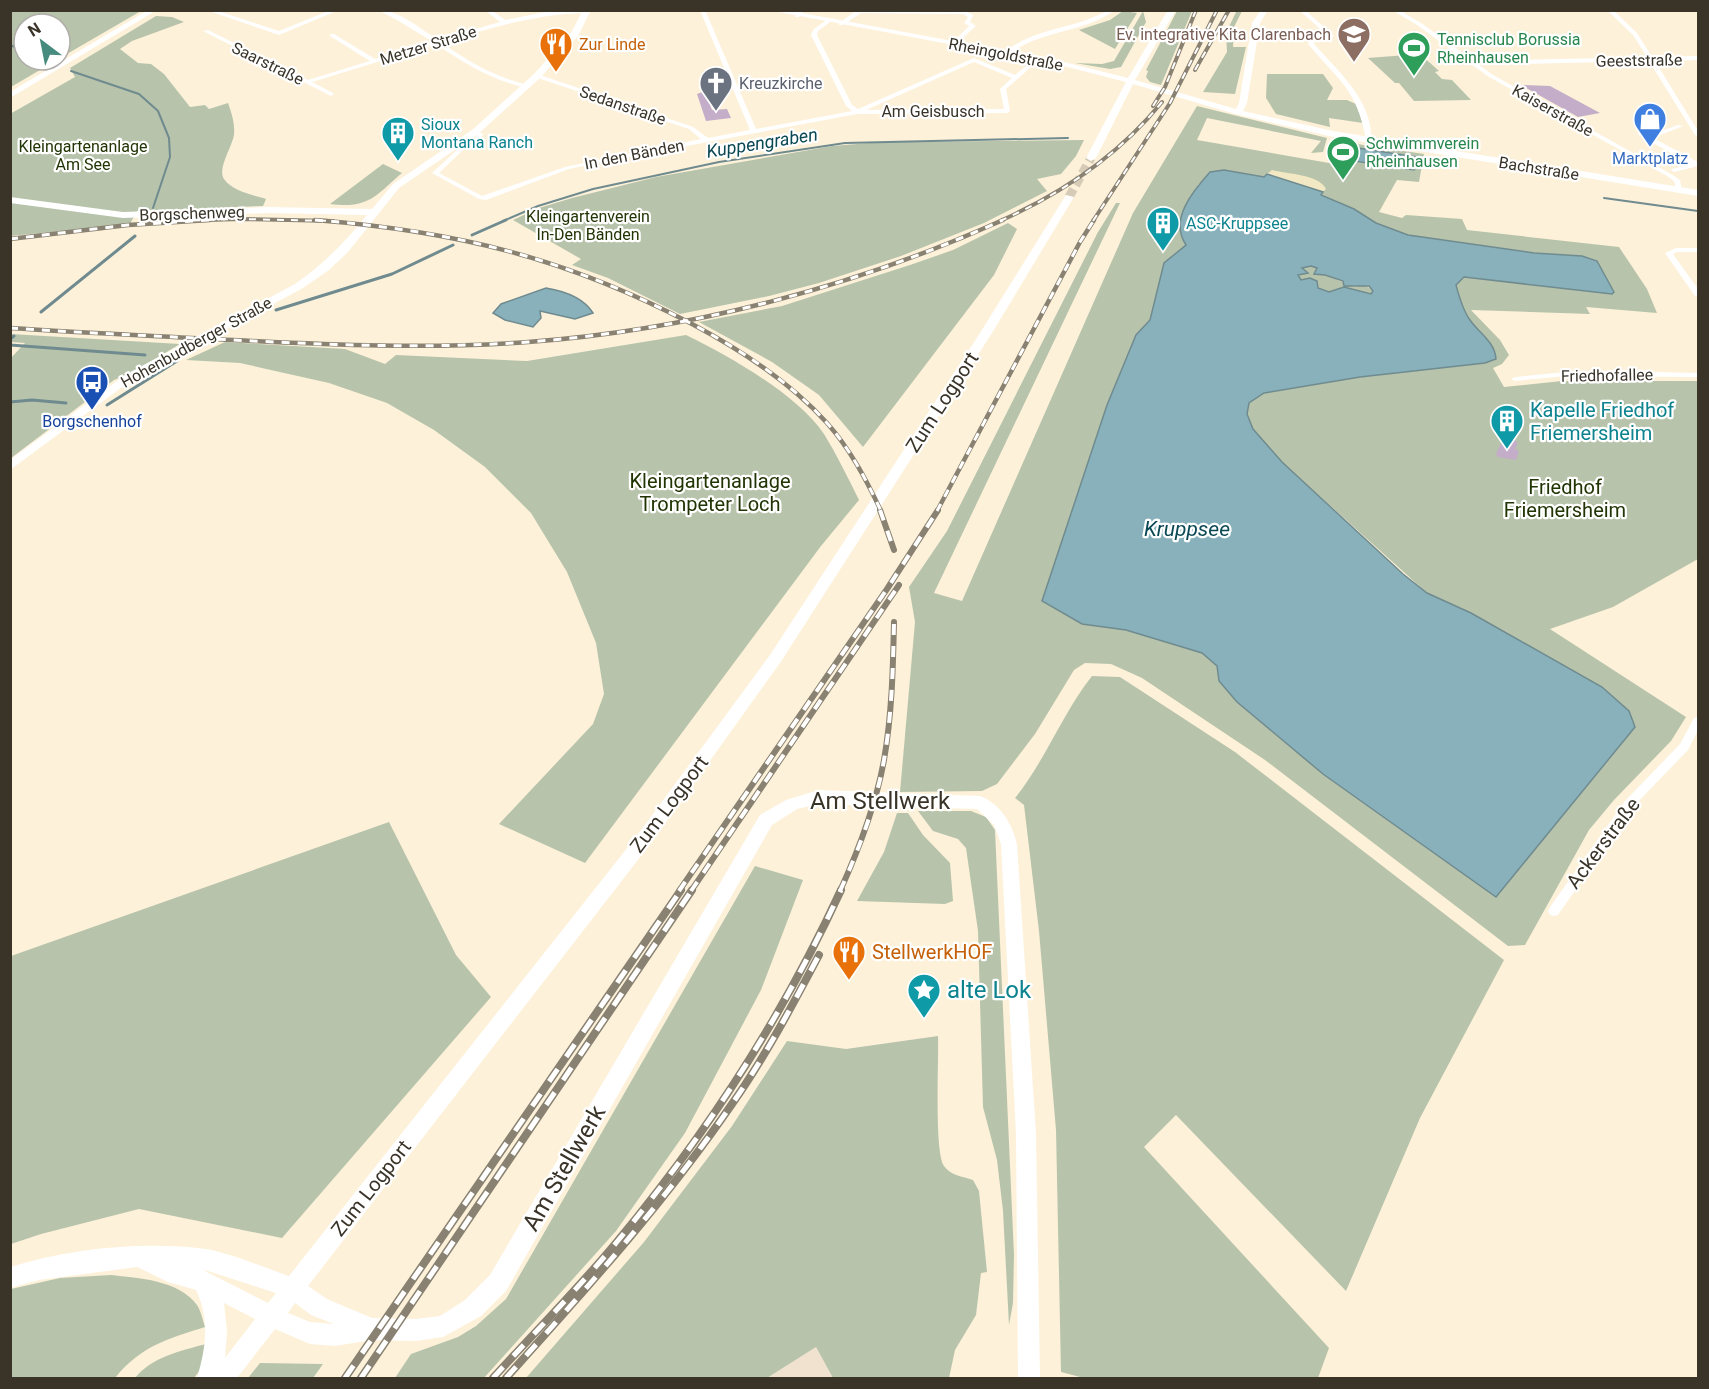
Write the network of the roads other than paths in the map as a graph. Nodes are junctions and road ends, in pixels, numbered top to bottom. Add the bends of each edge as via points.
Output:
1 (154, 10) edge
2 (208, 10) edge
3 (318, 10) edge
4 (337, 10) edge
5 (380, 10) edge
6 (399, 10) edge
7 (487, 10) edge
8 (702, 10) edge
9 (771, 10) edge
10 (1113, 10) edge
11 (1172, 10) edge
12 (1265, 10) edge
13 (1301, 10) edge
14 (1394, 10) edge
15 (1609, 10) edge
16 (587, 11) edge
17 (539, 13) edge
18 (799, 13) edge
19 (329, 14) junction
20 (390, 14) junction
21 (828, 21) junction
22 (504, 22) junction
23 (841, 24) junction
24 (206, 31) dead end
25 (332, 35) dead end
26 (1032, 40) junction
27 (435, 42) junction
28 (954, 44) junction
29 (1005, 54) junction
30 (1016, 55) junction
31 (1698, 58) edge
32 (1651, 60) junction
33 (374, 61) junction
34 (1471, 63) junction
35 (1028, 67) dead end
36 (537, 76) junction
37 (1015, 77) junction
38 (1132, 81) junction
39 (307, 82) junction
40 (526, 86) junction
41 (331, 94) dead end
42 (10, 96) edge
43 (857, 112) junction
44 (1238, 112) junction
45 (1695, 125) edge
46 (1680, 126) dead end
47 (754, 131) junction
48 (474, 132) junction
49 (1640, 134) dead end
50 (1698, 135) edge
51 (1648, 138) junction
52 (706, 140) junction
53 (1369, 140) junction
54 (1091, 158) tunnel mouth
55 (1697, 164) edge
56 (1674, 170) dead end
57 (1679, 191) junction
58 (1698, 193) edge
59 (1069, 197) tunnel mouth
60 (10, 200) edge
61 (371, 216) junction
62 (1698, 250) edge
63 (1698, 294) edge
64 (1698, 375) edge
65 (1515, 379) dead end
66 (10, 466) edge
67 (1698, 721) edge
68 (1554, 911) dead end
69 (138, 1256) junction
70 (10, 1278) edge
71 (203, 1281) junction
72 (292, 1288) junction
73 (272, 1316) junction
74 (372, 1329) junction
75 (208, 1378) edge
76 (223, 1378) edge
77 (1029, 1378) edge

1 - 42 street
2 - 19 street via 275,33
3 - 19 street
4 - 19 street
5 - 20 street
6 - 20 street
7 - 22 street
8 - 47 street
9 - 18 street, Rheingoldstraße
10 - 26 street via 1092,22
11 - 38 street
12 - 44 street via 1256,23 1244,103
13 - 53 street via 1331,36 1314,39 1311,44 1357,97
14 - 34 street, Kaiserstraße
15 - 32 street via 1635,34
16 - 17 street, Metzer Straße
16 - 36 street, Hohenbudberger Straße via 575,34
17 - 22 street, Metzer Straße
18 - 21 street, Rheingoldstraße
20 - 27 street
21 - 23 street, Rheingoldstraße
21 - 43 street via 814,35 849,106
22 - 27 street, Metzer Straße
23 - 28 street, Rheingoldstraße
23 - 28 street via 860,11 964,12 971,16 967,23 973,26
24 - 39 street, Saarstraße
25 - 33 street
26 - 29 street
26 - 30 street
27 - 33 street, Metzer Straße
27 - 40 street via 503,82
28 - 29 street, Rheingoldstraße
29 - 30 street, Rheingoldstraße
30 - 38 street, Rheingoldstraße
31 - 32 street, Geeststraße
32 - 34 street, Geeststraße
32 - 45 street
33 - 39 street, Metzer Straße
34 - 57 street, Kaiserstraße via 1669,175 1677,180
35 - 37 street
36 - 40 street, Hohenbudberger Straße
36 - 52 street, Sedanstraße via 691,128
37 - 43 street, In den Bänden via 974,60
37 - 43 street, Am Geisbusch via 1003,89 1007,111
38 - 44 street, Rheingoldstraße
38 - 54 street
39 - 41 street, Saarstraße
40 - 48 street, Hohenbudberger Straße
43 - 47 street, In den Bänden
44 - 53 street, Bachstraße
45 - 50 street
46 - 51 street
47 - 52 street, In den Bänden
48 - 52 street, In den Bänden via 480,134 478,139 435,173 481,198 567,168
48 - 61 street, Hohenbudberger Straße via 396,186
49 - 51 street
51 - 55 street
53 - 57 street, Bachstraße
55 - 56 street
57 - 58 street, Bachstraße
59 - 72 street, Zum Logport via 775,660 645,838
60 - 61 street, Borgschenweg via 123,215 267,210
61 - 66 street, Hohenbudberger Straße via 344,250 316,274 129,377
62 - 63 street via 1669,253
64 - 65 street, Friedhofallee via 1577,373
67 - 68 street, Ackerstraße via 1684,747 1629,804
69 - 70 street, Am Stellwerk via 39,1269
69 - 71 street, Am Stellwerk via 168,1271
69 - 72 street, Am Stellwerk via 208,1260
71 - 73 street, Am Stellwerk
71 - 75 street via 213,1302 216,1332 213,1367
72 - 73 street, Zum Logport
72 - 74 street, Am Stellwerk via 319,1307
73 - 74 street, Am Stellwerk via 310,1333 335,1335
73 - 76 street, Zum Logport
74 - 77 street, Am Stellwerk via 442,1326 473,1308 498,1283 766,820 796,802 819,797 956,801 980,803 998,816 1009,844 1026,1134

